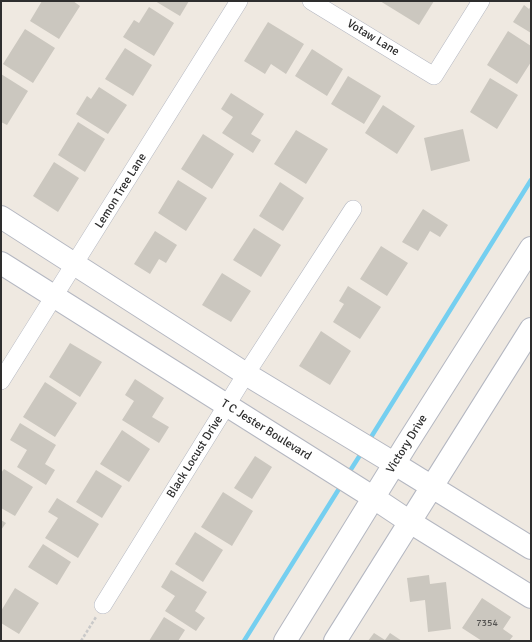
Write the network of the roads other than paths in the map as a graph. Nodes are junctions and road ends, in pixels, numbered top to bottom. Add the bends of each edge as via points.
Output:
1 (240, 1) edge
2 (311, 1) edge
3 (481, 1) edge
4 (353, 208) dead end
5 (1, 217) edge
6 (531, 248) edge
7 (1, 263) edge
8 (75, 264) junction
9 (55, 296) junction
10 (531, 329) edge
11 (246, 374) junction
12 (1, 381) edge
13 (227, 405) junction
14 (387, 459) junction
15 (432, 486) junction
16 (366, 493) junction
17 (410, 522) junction
18 (531, 548) edge
19 (531, 597) edge
20 (103, 605) road end
21 (285, 641) edge
22 (335, 641) edge

1 - 8 street, Lemon Tree Lane
2 - 3 street, Votaw Lane via 434,76
4 - 11 street, Black Locust Drive
5 - 8 main road
6 - 14 main road, Victory Drive
7 - 9 main road, T C Jester Boulevard
8 - 9 street, Lemon Tree Lane
8 - 11 main road
9 - 12 street, Lemon Tree Lane
9 - 13 main road, T C Jester Boulevard
10 - 15 main road
11 - 13 street, Black Locust Drive
11 - 14 main road
13 - 16 main road, T C Jester Boulevard
13 - 20 street, Black Locust Drive
14 - 15 main road
14 - 16 main road, Victory Drive
15 - 17 main road
15 - 18 main road
16 - 17 main road, T C Jester Boulevard
16 - 21 main road, Victory Drive
17 - 19 main road, T C Jester Boulevard
17 - 22 main road

